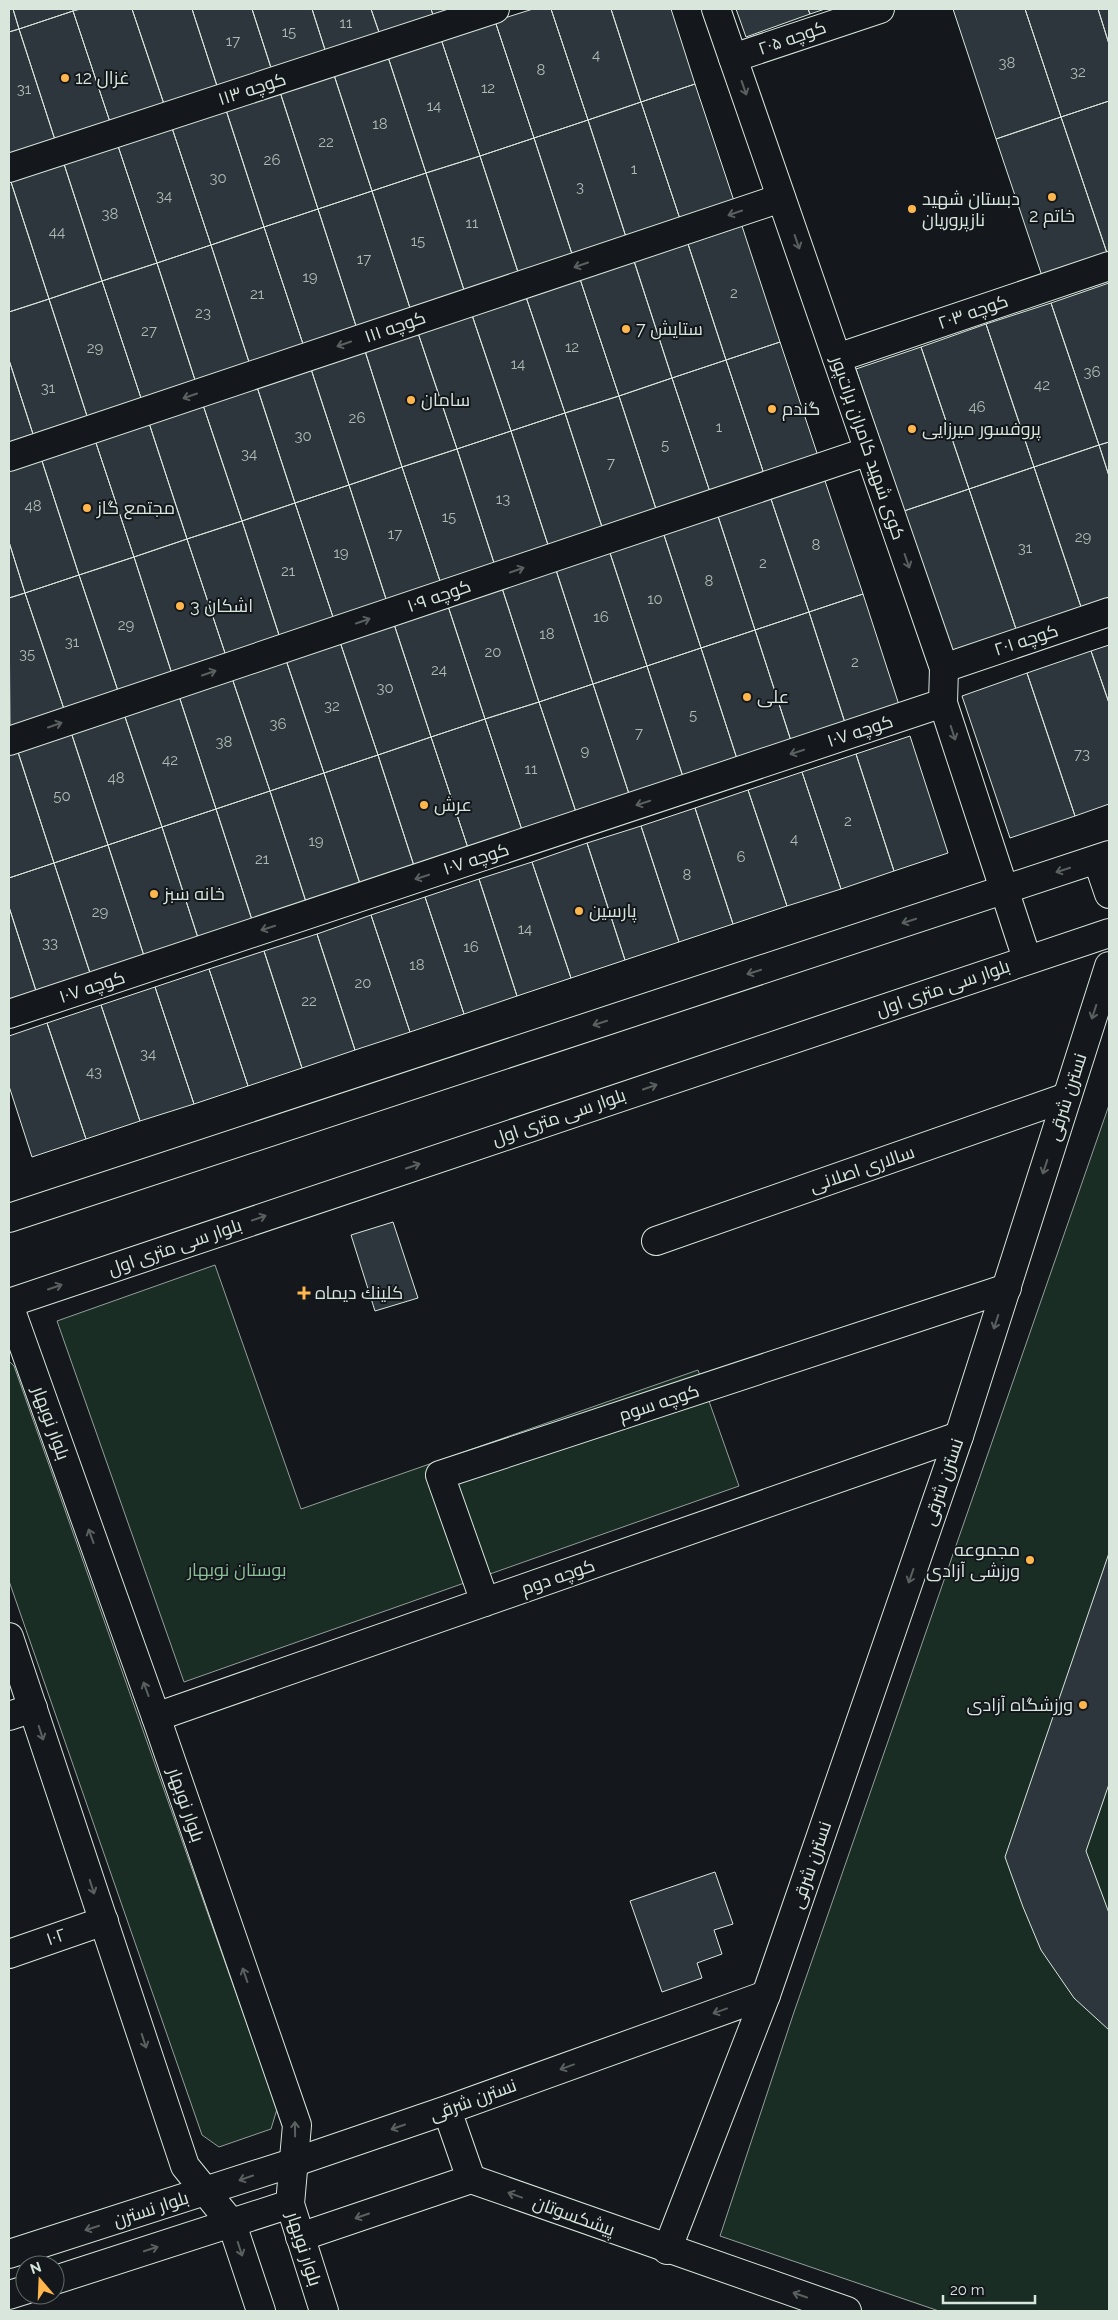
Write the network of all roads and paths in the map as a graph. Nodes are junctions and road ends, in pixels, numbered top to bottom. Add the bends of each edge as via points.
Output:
1 (495, 9) edge
2 (716, 9) edge
3 (880, 9) edge
4 (733, 58) junction
5 (9, 168) edge
6 (782, 198) junction
7 (1109, 266) edge
8 (837, 358) junction
9 (869, 451) junction
10 (9, 457) edge
11 (1109, 612) edge
12 (944, 668) junction
13 (943, 703) junction
14 (9, 741) edge
15 (1103, 856) edge
16 (1004, 889) junction
17 (1109, 894) edge
18 (1109, 933) edge
19 (1028, 959) junction
20 (1109, 966) edge
21 (9, 1014) edge
22 (1067, 1097) junction
23 (9, 1218) edge
24 (656, 1241) dead end
25 (1007, 1288) junction
26 (9, 1304) edge
27 (959, 1436) junction
28 (485, 1602) junction
29 (9, 1637) edge
30 (21, 1712) edge
31 (156, 1717) junction
32 (104, 1921) junction
33 (9, 1954) edge
34 (766, 1995) junction
35 (447, 2110) junction
36 (292, 2163) junction
37 (471, 2179) junction
38 (206, 2192) junction
39 (290, 2204) junction
40 (232, 2224) junction
41 (300, 2237) junction
42 (667, 2250) junction
43 (9, 2254) edge
44 (65, 2277) edge
45 (260, 2311) edge
46 (324, 2311) edge
47 (847, 2311) edge

1 - 5 street, کوچه ۱۱۳
2 - 4 street, کوی شهید کامران برات‌پور
3 - 4 street, کوچه ۲۰۵
4 -> 6 street, کوی شهید کامران برات‌پور
6 -> 8 street, کوی شهید کامران برات‌پور
6 -> 10 street, کوچه ۱۱۱
7 - 8 street, کوچه ۲۰۳
8 - 9 street, کوی شهید کامران برات‌پور
9 -> 12 street, کوی شهید کامران برات‌پور
14 -> 9 street, کوچه ۱۰۹
11 - 12 street, کوچه ۲۰۱
12 - 13 street, کوی شهید کامران برات‌پور
13 -> 16 street, کوی شهید کامران برات‌پور
13 -> 21 street, کوچه ۱۰۷
15 -> 16 street
15 - 17 street
16 - 19 street, کوی شهید کامران برات‌پور
16 -> 23 street
18 - 19 street, بلوار سی متری اول
26 -> 19 street, بلوار سی متری اول
20 -> 22 street, نسترن شرقی
22 - 24 street, سالاری اصلانی
22 -> 25 street, نسترن شرقی
25 -> 27 street, نسترن شرقی
25 - 28 street, کوچه سوم via 440,1475
31 -> 26 street, بلوار نوبهار
27 - 28 street, کوچه دوم
27 -> 34 street, نسترن شرقی
28 - 31 street, کوچه دوم
29 - 30 street
30 -> 32 street
36 -> 31 street, بلوار نوبهار via 297,2125
32 - 33 street, ۱۰۲
32 -> 38 street via 185,2166
34 -> 35 street, نسترن شرقی
34 - 42 street, نسترن شرقی
35 -> 36 street, نسترن شرقی
35 - 37 street
36 -> 38 street, بلوار نسترن
36 - 39 street, بلوار نوبهار
37 -> 41 street
42 -> 37 street, پیشکسوتان
38 - 40 street
38 -> 43 street, بلوار نسترن
39 - 40 street
39 - 41 street, بلوار نوبهار
44 -> 40 street
40 -> 45 street
41 - 46 street, بلوار نوبهار
47 -> 42 street, پیشکسوتان

